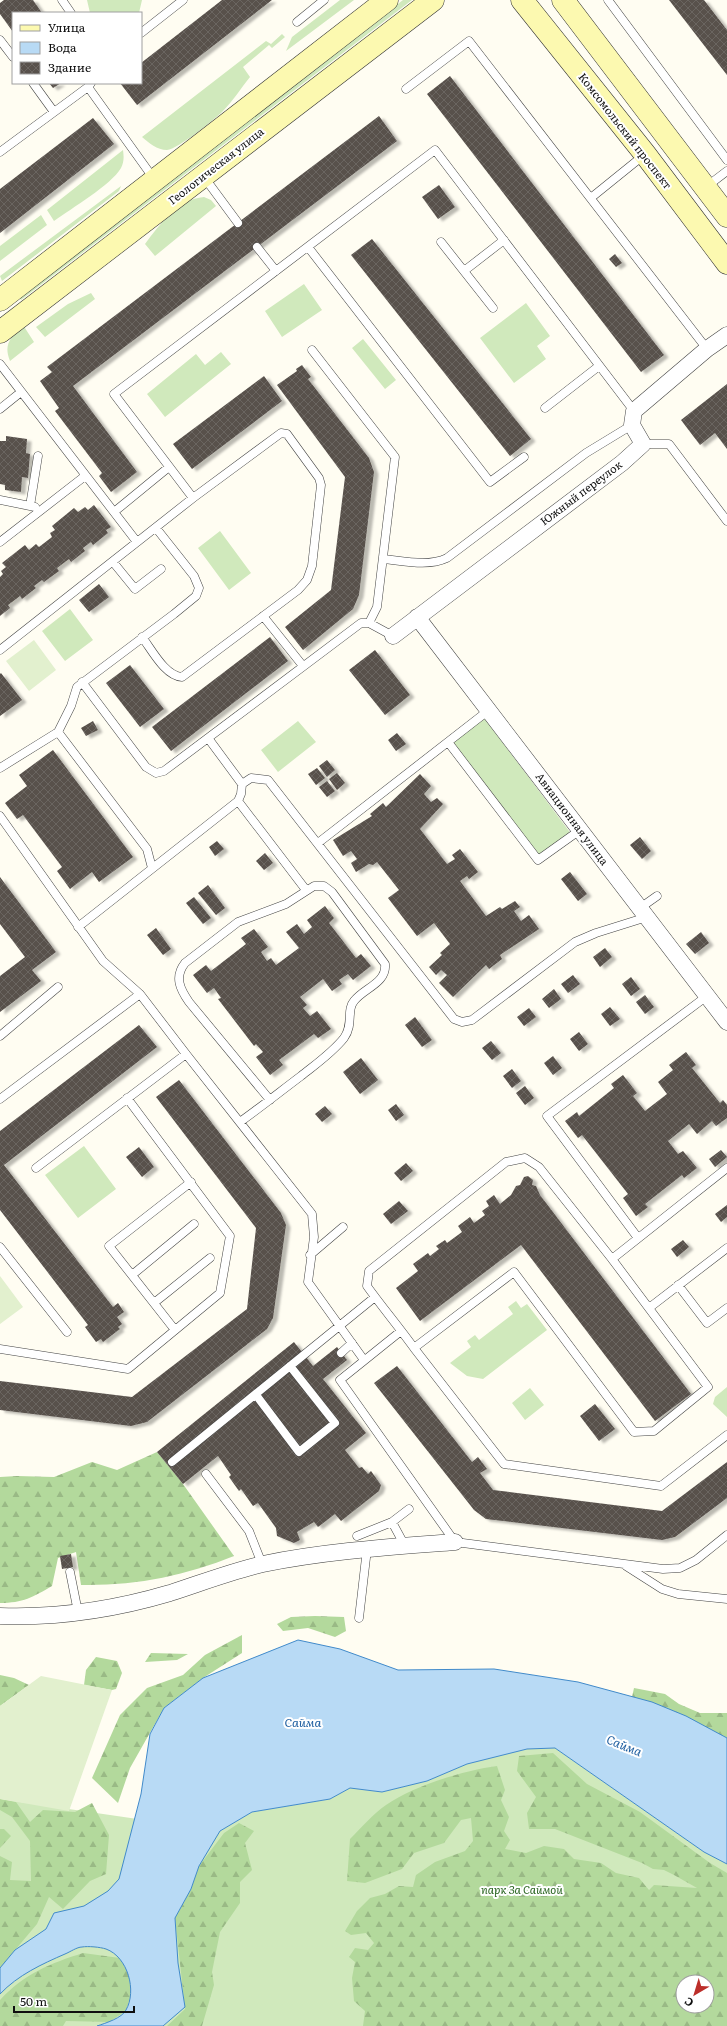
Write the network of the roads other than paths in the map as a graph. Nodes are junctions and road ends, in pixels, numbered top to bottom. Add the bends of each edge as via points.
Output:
1 (62, 0) edge
2 (183, 0) edge
3 (324, 0) edge
4 (388, 0) edge
5 (432, 0) edge
6 (522, 0) edge
7 (563, 0) edge
8 (608, 0) edge
9 (69, 12) edge
10 (297, 22) dead end
11 (142, 32) edge
12 (0, 40) edge
13 (12, 56) edge
14 (34, 84) edge
15 (90, 85) edge
16 (406, 89) dead end
17 (54, 112) junction
18 (0, 152) edge
19 (645, 154) junction
20 (727, 160) edge
21 (727, 171) edge
22 (203, 176) junction
23 (155, 180) junction
24 (706, 188) junction
25 (592, 197) junction
26 (727, 216) edge
27 (238, 222) dead end
28 (504, 240) junction
29 (441, 242) dead end
30 (257, 247) dead end
31 (308, 247) junction
32 (727, 263) edge
33 (276, 271) junction
34 (464, 271) junction
35 (0, 300) edge
36 (493, 308) dead end
37 (0, 332) edge
38 (727, 335) edge
39 (707, 349) junction
40 (312, 350) dead end
41 (0, 364) edge
42 (599, 366) junction
43 (21, 392) junction
44 (545, 408) dead end
45 (0, 409) edge
46 (633, 418) junction
47 (643, 444) junction
48 (38, 456) dead end
49 (524, 457) dead end
50 (169, 467) junction
51 (85, 476) junction
52 (193, 498) junction
53 (0, 500) edge
54 (30, 506) junction
55 (44, 508) junction
56 (114, 512) junction
57 (727, 521) edge
58 (156, 528) junction
59 (0, 542) edge
60 (137, 542) junction
61 (383, 559) junction
62 (113, 562) junction
63 (161, 569) dead end
64 (263, 616) junction
65 (417, 618) junction
66 (370, 623) junction
67 (393, 636) joint
68 (142, 637) junction
69 (0, 650) edge
70 (303, 666) junction
71 (82, 682) junction
72 (489, 710) junction
73 (58, 732) junction
74 (208, 738) junction
75 (448, 742) junction
76 (0, 768) edge
77 (242, 784) junction
78 (238, 802) junction
79 (0, 816) edge
80 (580, 830) junction
81 (318, 843) junction
82 (152, 868) junction
83 (306, 890) junction
84 (657, 896) dead end
85 (643, 912) junction
86 (78, 928) junction
87 (58, 987) dead end
88 (140, 994) junction
89 (707, 996) junction
90 (727, 1022) edge
91 (0, 1036) edge
92 (186, 1054) junction
93 (127, 1098) junction
94 (0, 1099) edge
95 (270, 1100) junction
96 (240, 1122) junction
97 (36, 1168) dead end
98 (727, 1168) edge
99 (191, 1182) junction
100 (194, 1224) dead end
101 (344, 1227) dead end
102 (638, 1238) junction
103 (0, 1247) edge
104 (726, 1250) edge
105 (310, 1255) junction
106 (210, 1258) dead end
107 (612, 1259) junction
108 (132, 1275) junction
109 (678, 1285) junction
110 (375, 1297) junction
111 (154, 1303) junction
112 (648, 1308) junction
113 (727, 1308) edge
114 (340, 1325) junction
115 (175, 1330) junction
116 (401, 1331) junction
117 (67, 1332) dead end
118 (352, 1343) junction
119 (414, 1348) junction
120 (0, 1349) edge
121 (341, 1352) dead end
122 (364, 1360) junction
123 (290, 1366) junction
124 (256, 1395) junction
125 (727, 1435) edge
126 (172, 1462) dead end
127 (206, 1474) dead end
128 (409, 1509) dead end
129 (392, 1522) junction
130 (727, 1535) edge
131 (357, 1536) dead end
132 (455, 1542) junction
133 (405, 1546) junction
134 (367, 1549) junction
135 (262, 1564) junction
136 (624, 1565) junction
137 (70, 1572) dead end
138 (727, 1599) edge
139 (78, 1612) junction
140 (0, 1616) edge
141 (359, 1618) dead end

1 - 9 lane
2 - 11 lane
3 - 10 lane
4 - 23 main road
5 - 22 main road, Геологическая улица
6 - 19 main road, Комсомольский проспект
7 - 24 main road
8 - 20 lane
12 - 13 lane
14 - 17 lane
15 - 17 lane
15 - 23 lane
16 - 25 lane via 469,41
17 - 18 lane
19 - 25 lane
19 - 32 main road, Комсомольский проспект
21 - 24 lane
22 - 27 lane
22 - 37 main road, Геологическая улица
23 - 35 main road
24 - 26 main road
25 - 39 lane
28 - 31 lane via 435,150
28 - 34 lane
28 - 42 lane
29 - 34 lane
30 - 33 lane
31 - 33 lane
31 - 49 lane via 490,482
33 - 50 lane via 114,394
34 - 36 lane
38 - 39 street
39 - 46 street
40 - 61 lane via 395,457
41 - 43 lane
42 - 44 lane
42 - 46 lane
43 - 45 lane
43 - 51 lane
46 - 47 street
46 - 61 lane via 447,558 438,562
47 - 57 lane via 669,444
47 - 65 street, Южный переулок via 622,463
48 - 54 lane
50 - 52 lane
50 - 56 lane
51 - 55 lane
51 - 56 lane
52 - 58 lane
52 - 64 lane via 284,432 320,478 312,566 307,580 298,590
53 - 54 lane
54 - 55 lane
55 - 59 lane
56 - 60 lane
58 - 60 lane
58 - 68 lane via 194,576 199,588 196,596
60 - 62 lane
61 - 66 lane via 377,607
62 - 63 lane via 135,589
62 - 69 lane
64 - 68 lane via 182,677 174,676 166,669
64 - 70 lane
65 - 67 street, Южный переулок
65 - 72 street, Авиационная улица
66 - 67 lane
66 - 70 lane via 361,623
68 - 71 lane
70 - 74 lane
71 - 73 lane via 77,687
71 - 74 lane via 146,766 156,773 164,771
72 - 75 lane
72 - 80 street, Авиационная улица
73 - 76 lane
73 - 82 lane via 147,849
74 - 77 lane
75 - 80 lane via 538,860
75 - 81 lane
77 - 78 lane
77 - 81 lane via 251,778 268,780
78 - 82 lane
78 - 83 lane
79 - 86 lane
80 - 85 street, Авиационная улица
81 - 85 lane via 454,1019 462,1022 472,1020 575,942
82 - 86 lane
83 - 95 lane via 314,886 324,886 332,892 385,964 386,971 380,980 353,1001 350,1008 351,1023 334,1050
83 - 95 lane via 286,904 238,922 185,963 178,979 180,989 189,1002
84 - 85 lane
85 - 89 street, Авиационная улица
86 - 88 lane via 103,961
87 - 91 lane
88 - 92 lane
88 - 94 lane
89 - 90 street, Авиационная улица
89 - 102 lane via 547,1116
92 - 93 lane
92 - 96 lane
93 - 97 lane
93 - 99 lane
95 - 96 lane
96 - 105 lane via 312,1214 314,1237
98 - 102 lane
99 - 108 lane via 109,1246
99 - 115 lane via 230,1236 220,1293
100 - 108 lane
101 - 105 lane
102 - 107 lane
103 - 117 lane
104 - 109 lane
105 - 114 lane via 308,1282
106 - 111 lane
107 - 110 lane via 539,1167 525,1158 506,1162 369,1271 367,1286
107 - 112 lane
108 - 111 lane
109 - 112 lane
109 - 113 lane via 707,1323
110 - 114 lane
110 - 116 lane
111 - 115 lane
112 - 119 lane via 708,1387 654,1431 634,1432 514,1272
114 - 118 lane
114 - 123 lane
115 - 120 lane via 128,1369
116 - 119 lane
116 - 122 lane
118 - 121 lane
118 - 122 lane
119 - 125 lane via 504,1464 661,1486
122 - 132 lane via 340,1380
123 - 124 lane
123 - 124 lane via 335,1424 299,1452
124 - 126 lane
127 - 135 lane via 249,1531
128 - 129 lane
129 - 131 lane
129 - 133 lane
130 - 136 lane via 696,1560 680,1568
132 - 133 street
132 - 136 lane
133 - 134 street
134 - 135 street
134 - 141 lane
135 - 139 street via 168,1593
136 - 138 lane via 662,1589 678,1594
137 - 139 lane
139 - 140 street via 24,1617

